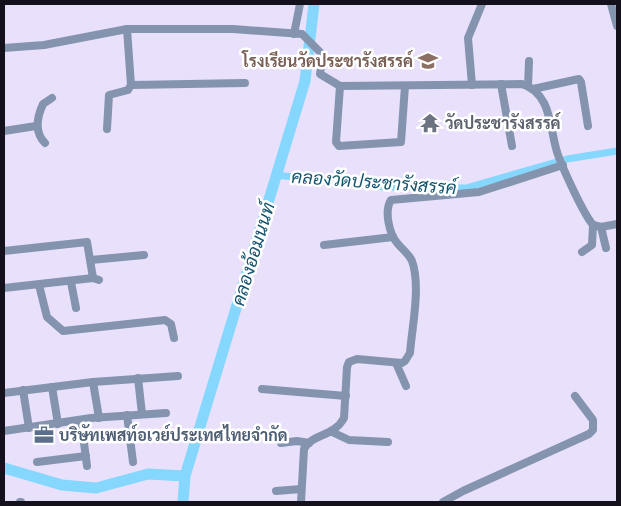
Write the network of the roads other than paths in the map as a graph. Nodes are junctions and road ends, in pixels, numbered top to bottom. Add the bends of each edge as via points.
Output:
1 (300, 4) edge
2 (482, 4) edge
3 (611, 4) edge
4 (617, 26) edge
5 (127, 29) junction
6 (294, 34) junction
7 (4, 48) edge
8 (529, 62) dead end
9 (245, 83) dead end
10 (501, 84) junction
11 (132, 85) junction
12 (472, 85) junction
13 (340, 86) junction
14 (405, 86) junction
15 (531, 88) junction
16 (52, 98) dead end
17 (36, 126) junction
18 (588, 126) dead end
19 (107, 129) dead end
20 (4, 131) edge
21 (45, 143) dead end
22 (512, 146) dead end
23 (562, 163) junction
24 (617, 224) edge
25 (597, 226) junction
26 (393, 237) junction
27 (324, 245) dead end
28 (606, 248) dead end
29 (4, 251) edge
30 (582, 252) dead end
31 (144, 256) dead end
32 (91, 260) junction
33 (71, 282) junction
34 (39, 285) junction
35 (4, 288) edge
36 (76, 308) dead end
37 (174, 338) dead end
38 (396, 363) junction
39 (178, 376) dead end
40 (138, 378) junction
41 (93, 382) junction
42 (406, 386) dead end
43 (52, 387) junction
44 (262, 389) dead end
45 (23, 390) junction
46 (4, 393) edge
47 (346, 396) junction
48 (575, 396) dead end
49 (166, 413) dead end
50 (142, 414) junction
51 (127, 415) junction
52 (99, 418) junction
53 (81, 420) junction
54 (58, 424) junction
55 (29, 428) junction
56 (4, 431) edge
57 (332, 432) junction
58 (388, 442) dead end
59 (281, 443) dead end
60 (309, 443) junction
61 (86, 456) junction
62 (37, 462) dead end
63 (134, 462) dead end
64 (87, 466) dead end
65 (302, 489) junction
66 (276, 491) dead end
67 (300, 502) edge
68 (443, 502) edge

1 - 6 street
2 - 12 street via 468,38
3 - 4 street
5 - 6 street via 233,29
5 - 7 street via 44,45
5 - 11 street
6 - 13 street via 302,34 323,55 320,74
8 - 15 street
9 - 11 street
10 - 12 street
10 - 15 street via 516,83
10 - 22 street
11 - 19 street via 128,90 110,95
12 - 14 street
13 - 14 street
13 - 14 street via 336,142 339,146 401,142
15 - 18 street via 579,79
15 - 23 street via 543,100
16 - 17 street via 43,104
17 - 20 street
17 - 21 street
23 - 25 street
23 - 26 street via 479,192 394,200 388,207
24 - 25 street
25 - 28 street
25 - 30 street via 592,245
26 - 27 street
26 - 38 street via 411,259 415,286 410,353 405,361
29 - 32 street via 83,242 88,244
31 - 32 street
32 - 33 street via 96,279
33 - 34 street
33 - 36 street
34 - 35 street
34 - 37 street via 47,317 63,331 165,320 170,324
38 - 42 street
38 - 47 street via 357,359 349,362
39 - 40 street
40 - 41 street
40 - 50 street
41 - 43 street
41 - 52 street
43 - 45 street
43 - 54 street
44 - 47 street
45 - 46 street
45 - 55 street
47 - 57 street via 344,418
48 - 68 street via 593,420 593,430 589,434
49 - 50 street
50 - 51 street
51 - 52 street
51 - 63 street
52 - 53 street
53 - 54 street
53 - 61 street
54 - 55 street
55 - 56 street
57 - 58 street via 349,440
57 - 60 street
59 - 60 street
60 - 65 street via 304,449
61 - 62 street
61 - 64 street
65 - 66 street
65 - 67 street

